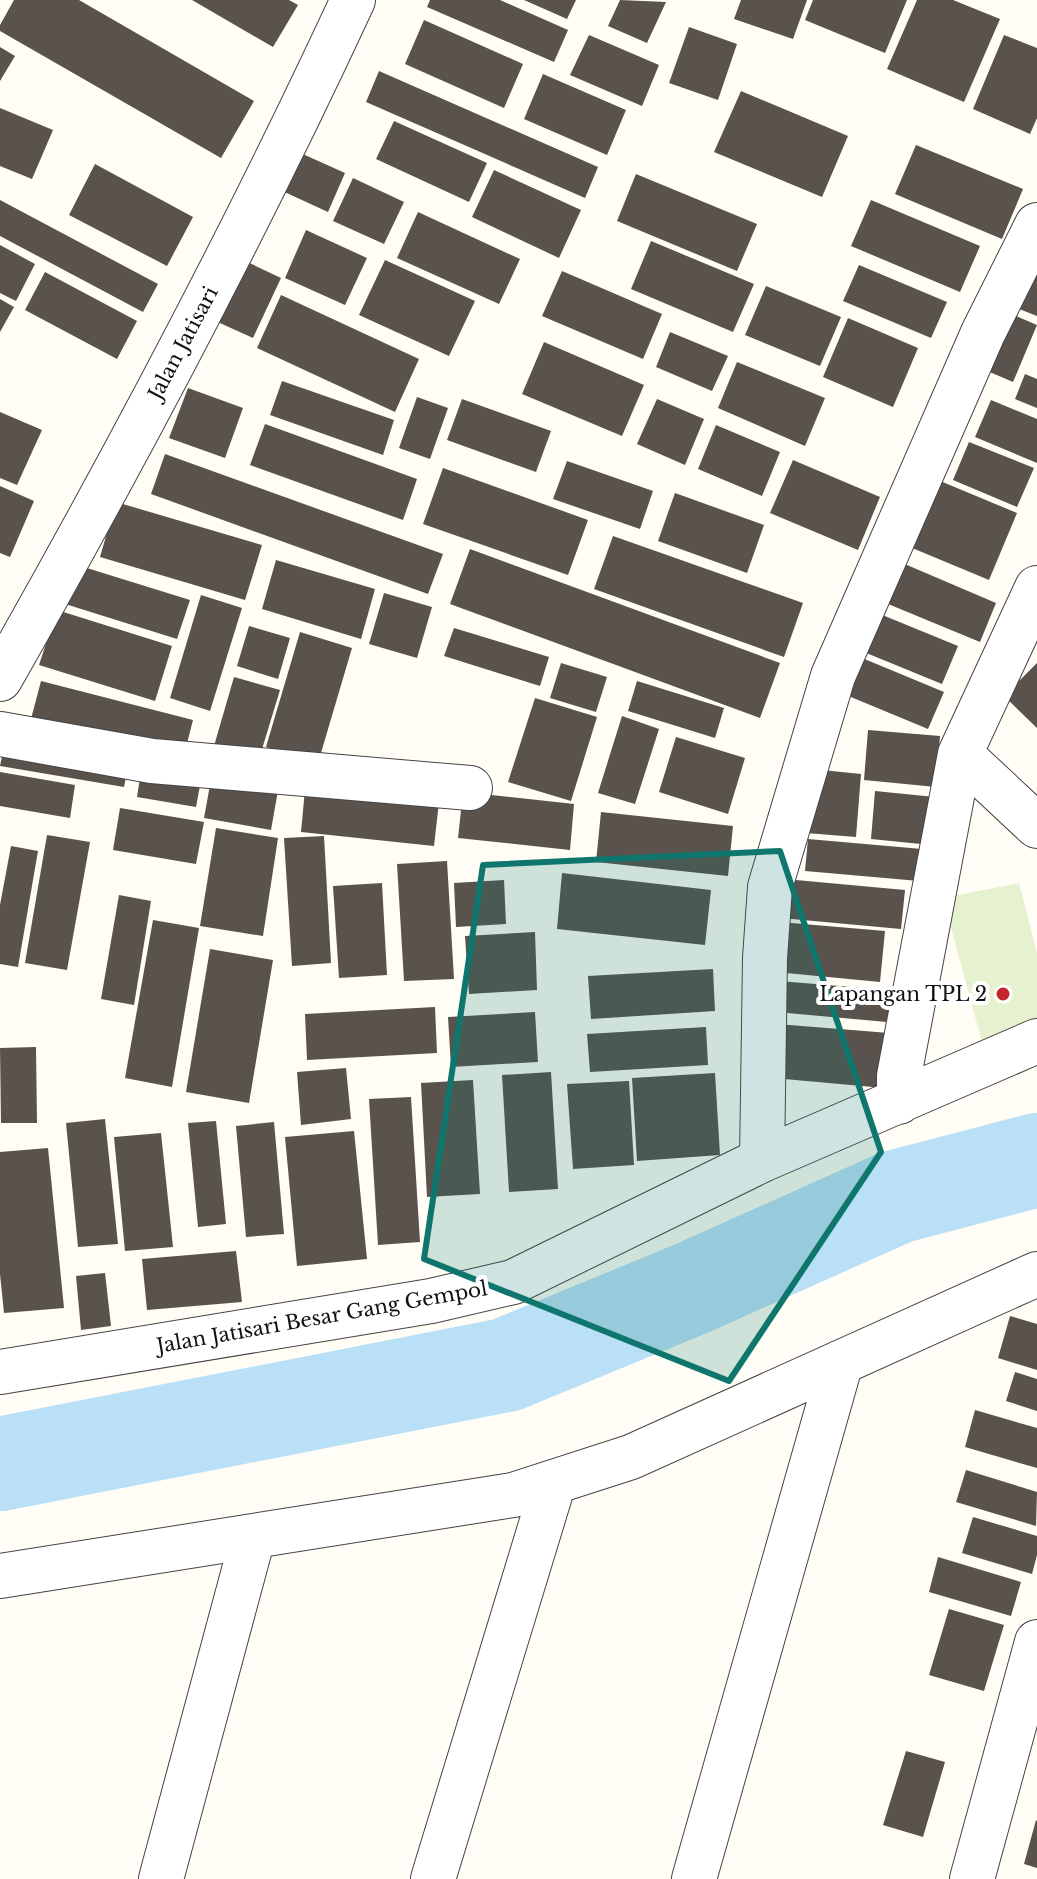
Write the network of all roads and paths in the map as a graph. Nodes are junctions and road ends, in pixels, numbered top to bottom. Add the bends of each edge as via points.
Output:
1 (353, 0) edge
2 (1037, 225) edge
3 (1037, 588) edge
4 (0, 679) edge
5 (0, 734) edge
6 (960, 754) junction
7 (470, 788) dead end
8 (1037, 826) edge
9 (1036, 1048) edge
10 (899, 1102) junction
11 (762, 1160) junction
12 (1037, 1274) edge
13 (841, 1362) junction
14 (0, 1372) edge
15 (554, 1482) junction
16 (253, 1537) junction
17 (0, 1576) edge
18 (1037, 1642) edge
19 (161, 1879) edge
20 (433, 1879) edge
21 (694, 1879) edge
22 (972, 1879) edge

1 - 4 street, Jalan Jatisari via 228,257
2 - 11 street via 983,333 833,676 770,887
3 - 6 street
5 - 7 street via 152,761
6 - 8 street
6 - 10 street via 899,1076
9 - 10 street, Jalan Jatisari Besar Gang Gempol
10 - 11 street, Jalan Jatisari Besar Gang Gempol
11 - 14 street, Jalan Jatisari Besar Gang Gempol via 513,1282 431,1301
12 - 13 street
13 - 15 street via 631,1457
13 - 21 street
15 - 16 street via 513,1495
15 - 20 street
16 - 17 street
16 - 19 street
18 - 22 street

